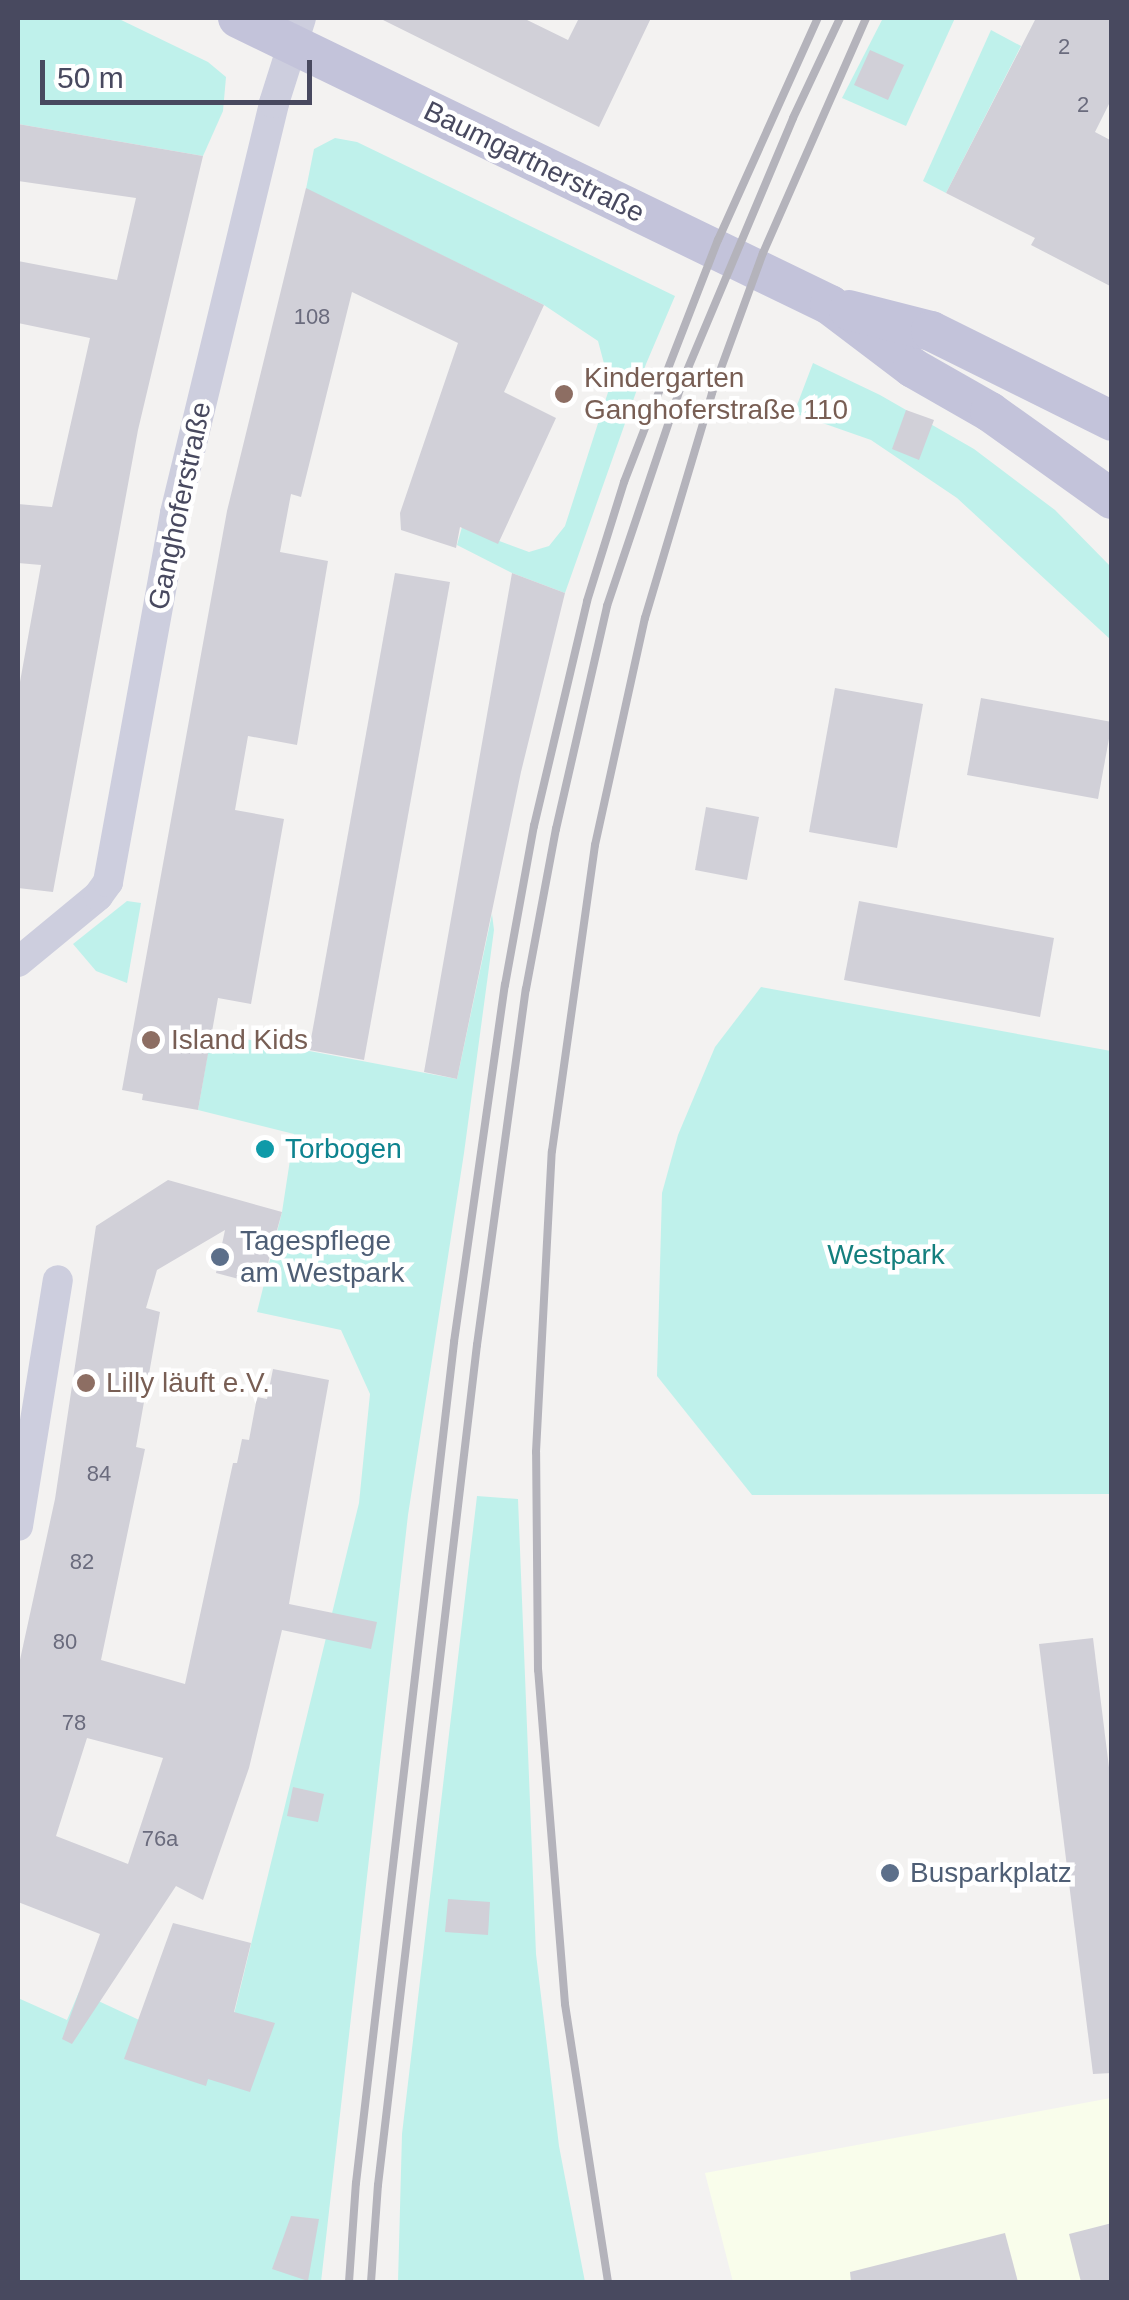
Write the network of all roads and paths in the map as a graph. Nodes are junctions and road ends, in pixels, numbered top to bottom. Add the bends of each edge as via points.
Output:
1 (238, 18) edge
2 (297, 30) edge
3 (830, 306) junction
4 (1112, 421) edge
5 (1112, 499) edge
6 (18, 962) edge
7 (58, 1280) dead end
8 (18, 1526) edge

1 - 2 main road, Baumgartnerstraße
2 - 3 main road, Baumgartnerstraße
2 - 6 street, Ganghoferstraße via 176,512 108,882
3 - 4 main road, Baumgartnerstraße via 931,331
3 - 5 main road, Baumgartnerstraße
7 - 8 street

